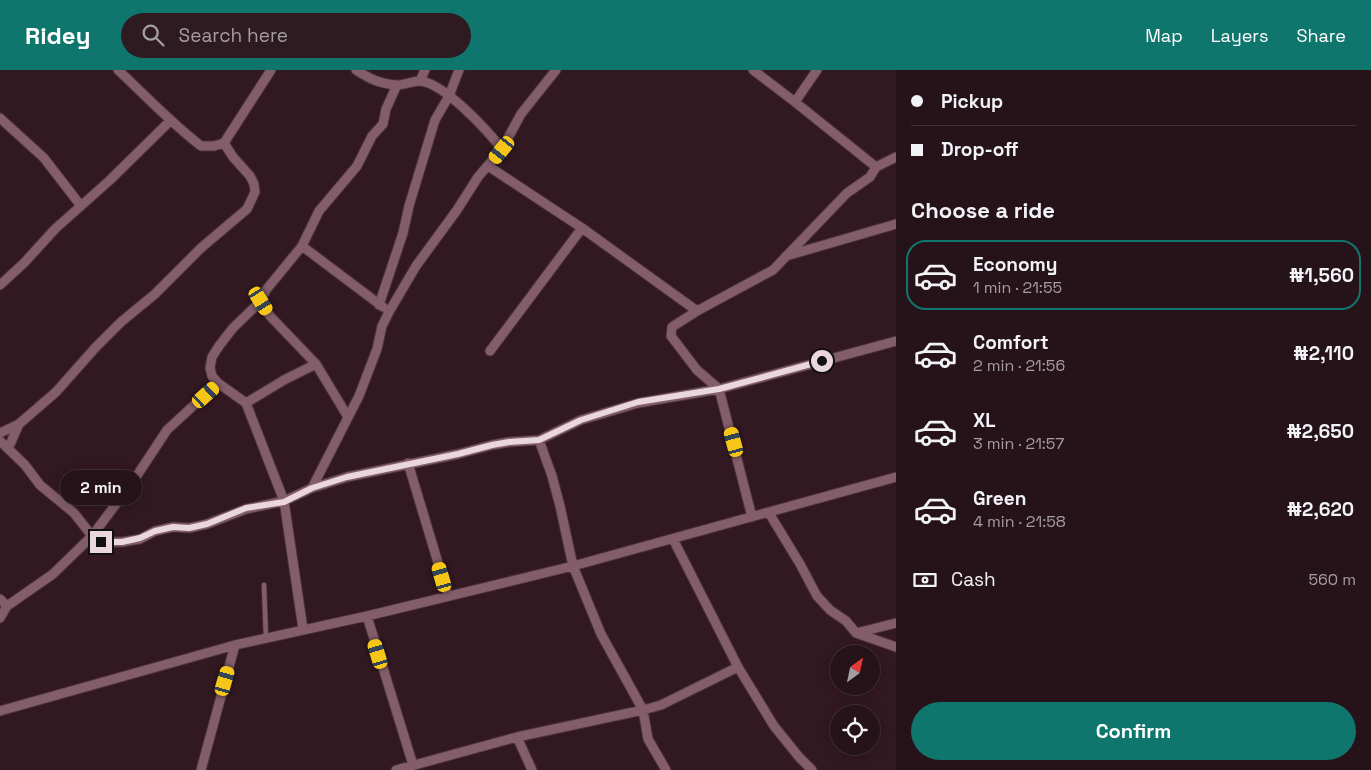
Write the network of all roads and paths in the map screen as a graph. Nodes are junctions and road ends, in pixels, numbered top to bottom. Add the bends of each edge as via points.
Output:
1 (118, 70) edge
2 (271, 70) edge
3 (356, 70) edge
4 (425, 70) edge
5 (458, 70) edge
6 (556, 70) edge
7 (753, 70) edge
8 (817, 70) edge
9 (420, 81) junction
10 (397, 85) junction
11 (449, 96) junction
12 (795, 102) junction
13 (0, 118) edge
14 (170, 121) junction
15 (224, 143) junction
16 (502, 150) junction
17 (896, 157) edge
18 (488, 166) junction
19 (876, 168) junction
20 (81, 206) junction
21 (896, 224) edge
22 (582, 228) junction
23 (302, 246) junction
24 (786, 256) junction
25 (0, 285) edge
26 (261, 301) junction
27 (380, 305) junction
28 (697, 311) junction
29 (389, 312) junction
30 (896, 340) edge
31 (490, 352) dead end
32 (316, 364) junction
33 (218, 383) junction
34 (719, 389) junction
35 (246, 403) junction
36 (348, 417) junction
37 (19, 424) junction
38 (0, 433) edge
39 (539, 440) junction
40 (0, 441) edge
41 (8, 449) junction
42 (408, 463) junction
43 (896, 477) edge
44 (312, 488) junction
45 (284, 502) junction
46 (769, 513) junction
47 (752, 517) junction
48 (92, 536) junction
49 (673, 539) junction
50 (573, 566) junction
51 (264, 584) dead end
52 (448, 596) junction
53 (0, 599) edge
54 (7, 606) junction
55 (367, 616) junction
56 (0, 618) edge
57 (896, 623) edge
58 (303, 629) junction
59 (856, 633) junction
60 (266, 638) junction
61 (235, 645) junction
62 (896, 647) edge
63 (738, 667) junction
64 (643, 710) junction
65 (0, 711) edge
66 (516, 738) junction
67 (413, 765) junction
68 (201, 770) edge
69 (396, 770) edge
70 (532, 770) edge
71 (666, 770) edge
72 (812, 770) edge

1 - 14 street
2 - 15 street
3 - 10 street via 384,85
4 - 9 street
5 - 11 street
6 - 16 street via 521,114
7 - 12 street
8 - 12 street
9 - 10 street
9 - 11 street
10 - 23 street via 383,124 372,136 357,166 319,211
11 - 16 street
11 - 27 street via 435,120
12 - 19 street
13 - 20 street via 44,158
14 - 15 street via 201,146
14 - 20 street
15 - 37 street via 254,184 255,192 247,209 121,322 56,392
16 - 18 street
17 - 19 street
18 - 22 street
18 - 29 street via 416,266
19 - 24 street via 870,177 846,193
20 - 25 street
21 - 24 street
22 - 28 street
22 - 31 street
23 - 26 street via 266,290
23 - 27 street
24 - 28 street via 773,270
26 - 32 street via 270,316
26 - 33 street via 233,328 212,357 210,368
27 - 29 street
28 - 34 street via 672,327 672,336 697,370
29 - 36 street via 359,396
30 - 34 street
32 - 35 street
32 - 36 street
33 - 35 street
33 - 48 street via 167,430
34 - 39 street via 638,402 581,420
34 - 47 street
35 - 45 street
36 - 44 street
37 - 38 street
37 - 41 street
39 - 42 street via 509,442
39 - 50 street via 554,484
40 - 41 street
41 - 48 street via 25,464 40,485 74,513
42 - 44 street
42 - 52 street
43 - 46 street
44 - 45 street
45 - 48 street via 246,508 189,528 173,527 131,540 101,542
45 - 58 street
46 - 47 street
46 - 59 street via 817,596
47 - 49 street
48 - 54 street via 54,574
49 - 50 street
49 - 63 street
50 - 52 street
50 - 64 street via 601,634
51 - 60 lane
52 - 55 street
53 - 54 street
54 - 56 street
55 - 58 street
55 - 67 street
57 - 59 street
58 - 60 street
59 - 62 street
60 - 61 street
61 - 65 street
61 - 68 street
63 - 64 street
63 - 72 street via 774,726
64 - 66 street
64 - 71 street via 648,739
66 - 67 street
66 - 70 street
67 - 69 street

